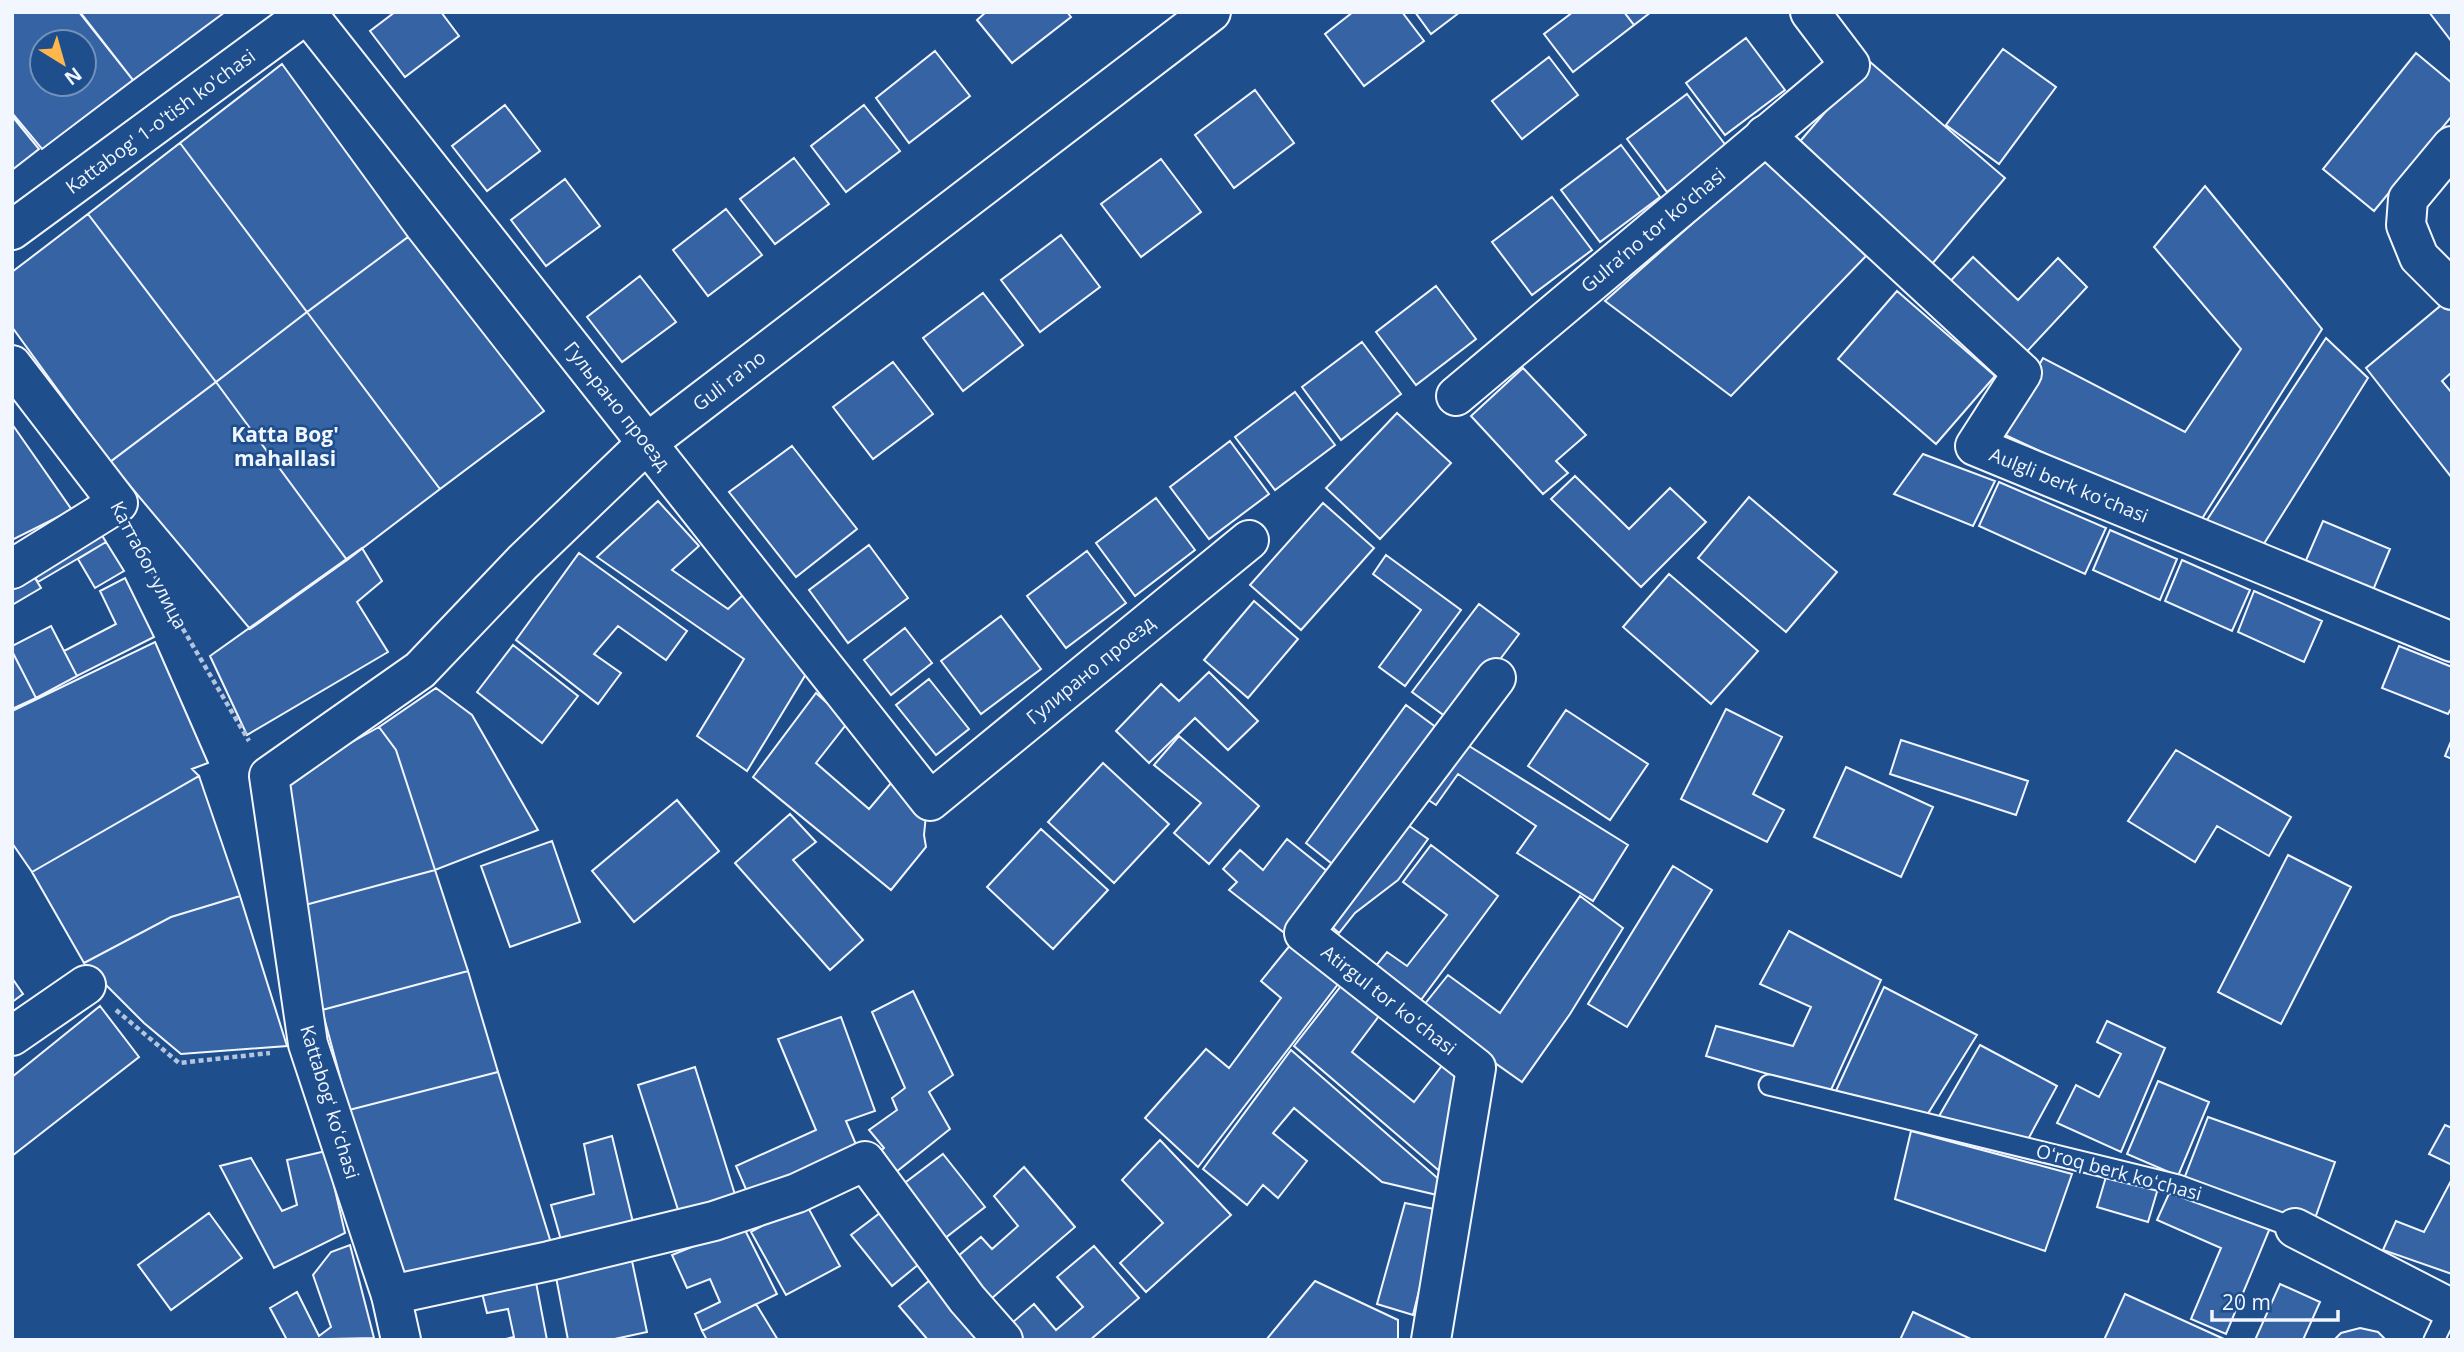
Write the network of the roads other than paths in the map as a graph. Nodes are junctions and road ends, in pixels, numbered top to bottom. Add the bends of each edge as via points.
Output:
1 (1211, 12) edge
2 (1810, 12) edge
3 (308, 13) edge
4 (1765, 135) junction
5 (2452, 146) edge
6 (12, 230) edge
7 (2452, 290) edge
8 (12, 365) edge
9 (1456, 396) dead end
10 (647, 443) junction
11 (1249, 540) dead end
12 (12, 569) edge
13 (2452, 642) edge
14 (1496, 678) dead end
15 (269, 776) joint
16 (930, 801) joint
17 (86, 985) road end
18 (12, 1036) edge
19 (1769, 1085) dead end
20 (2295, 1228) joint
21 (391, 1295) junction
22 (2445, 1319) edge
23 (401, 1340) edge
24 (1003, 1340) edge
25 (1431, 1340) edge

1 - 10 street, Guli ra'no
2 - 4 street, Gulraʼno tor koʻchasi via 1850,65
3 - 6 street, Kattabog' 1-o'tish ko'chasi
3 - 10 street, Гульрано проезд
4 - 9 street, Gulraʼno tor koʻchasi
4 - 13 street, Aulgli berk koʻchasi via 2022,373 1975,446
5 - 7 street via 2408,199 2406,225 2420,257
8 - 12 street, Каттабог улица via 118,503
10 - 15 street, Guli ra'no via 523,562 420,670
10 - 16 street, Гульрано проезд
11 - 16 street, Гулирано проезд
14 - 25 street, Atirgul tor koʻchasi via 1304,933 1476,1068
15 - 21 street, Kattabogʻ koʻchasi via 308,1044
17 - 18 street
19 - 20 lane, Oʻroq berk koʻchasi via 2178,1185
20 - 22 street, Oʻroq berk koʻchasi
21 - 23 street, Kattabogʻ koʻchasi
21 - 24 street via 714,1221 797,1193 864,1161

